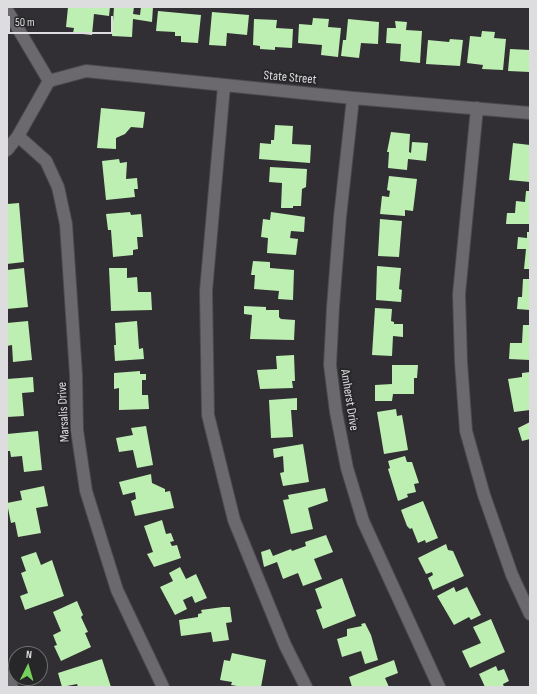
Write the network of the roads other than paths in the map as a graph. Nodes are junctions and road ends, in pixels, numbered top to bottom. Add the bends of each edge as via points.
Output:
1 (7, 10) edge
2 (49, 81) junction
3 (224, 86) junction
4 (353, 98) junction
5 (477, 108) junction
6 (530, 113) edge
7 (18, 136) junction
8 (7, 150) edge
9 (530, 614) edge
10 (7, 677) edge
11 (12, 687) edge
12 (163, 687) edge
13 (306, 687) edge
14 (439, 687) edge

1 - 2 street
2 - 3 street, State Street via 86,71
2 - 7 street
3 - 4 street, State Street
3 - 13 street via 206,291 208,415 234,520 285,645
4 - 5 street, State Street
4 - 14 street, Amherst Drive via 332,314 330,365 336,412 347,468 363,521
5 - 6 street, State Street
5 - 9 street via 459,294 460,362 466,431 484,495 507,561
7 - 8 street
7 - 12 street, Marsalis Drive via 46,161 58,187 66,224 77,430 86,491 117,590
10 - 11 street

